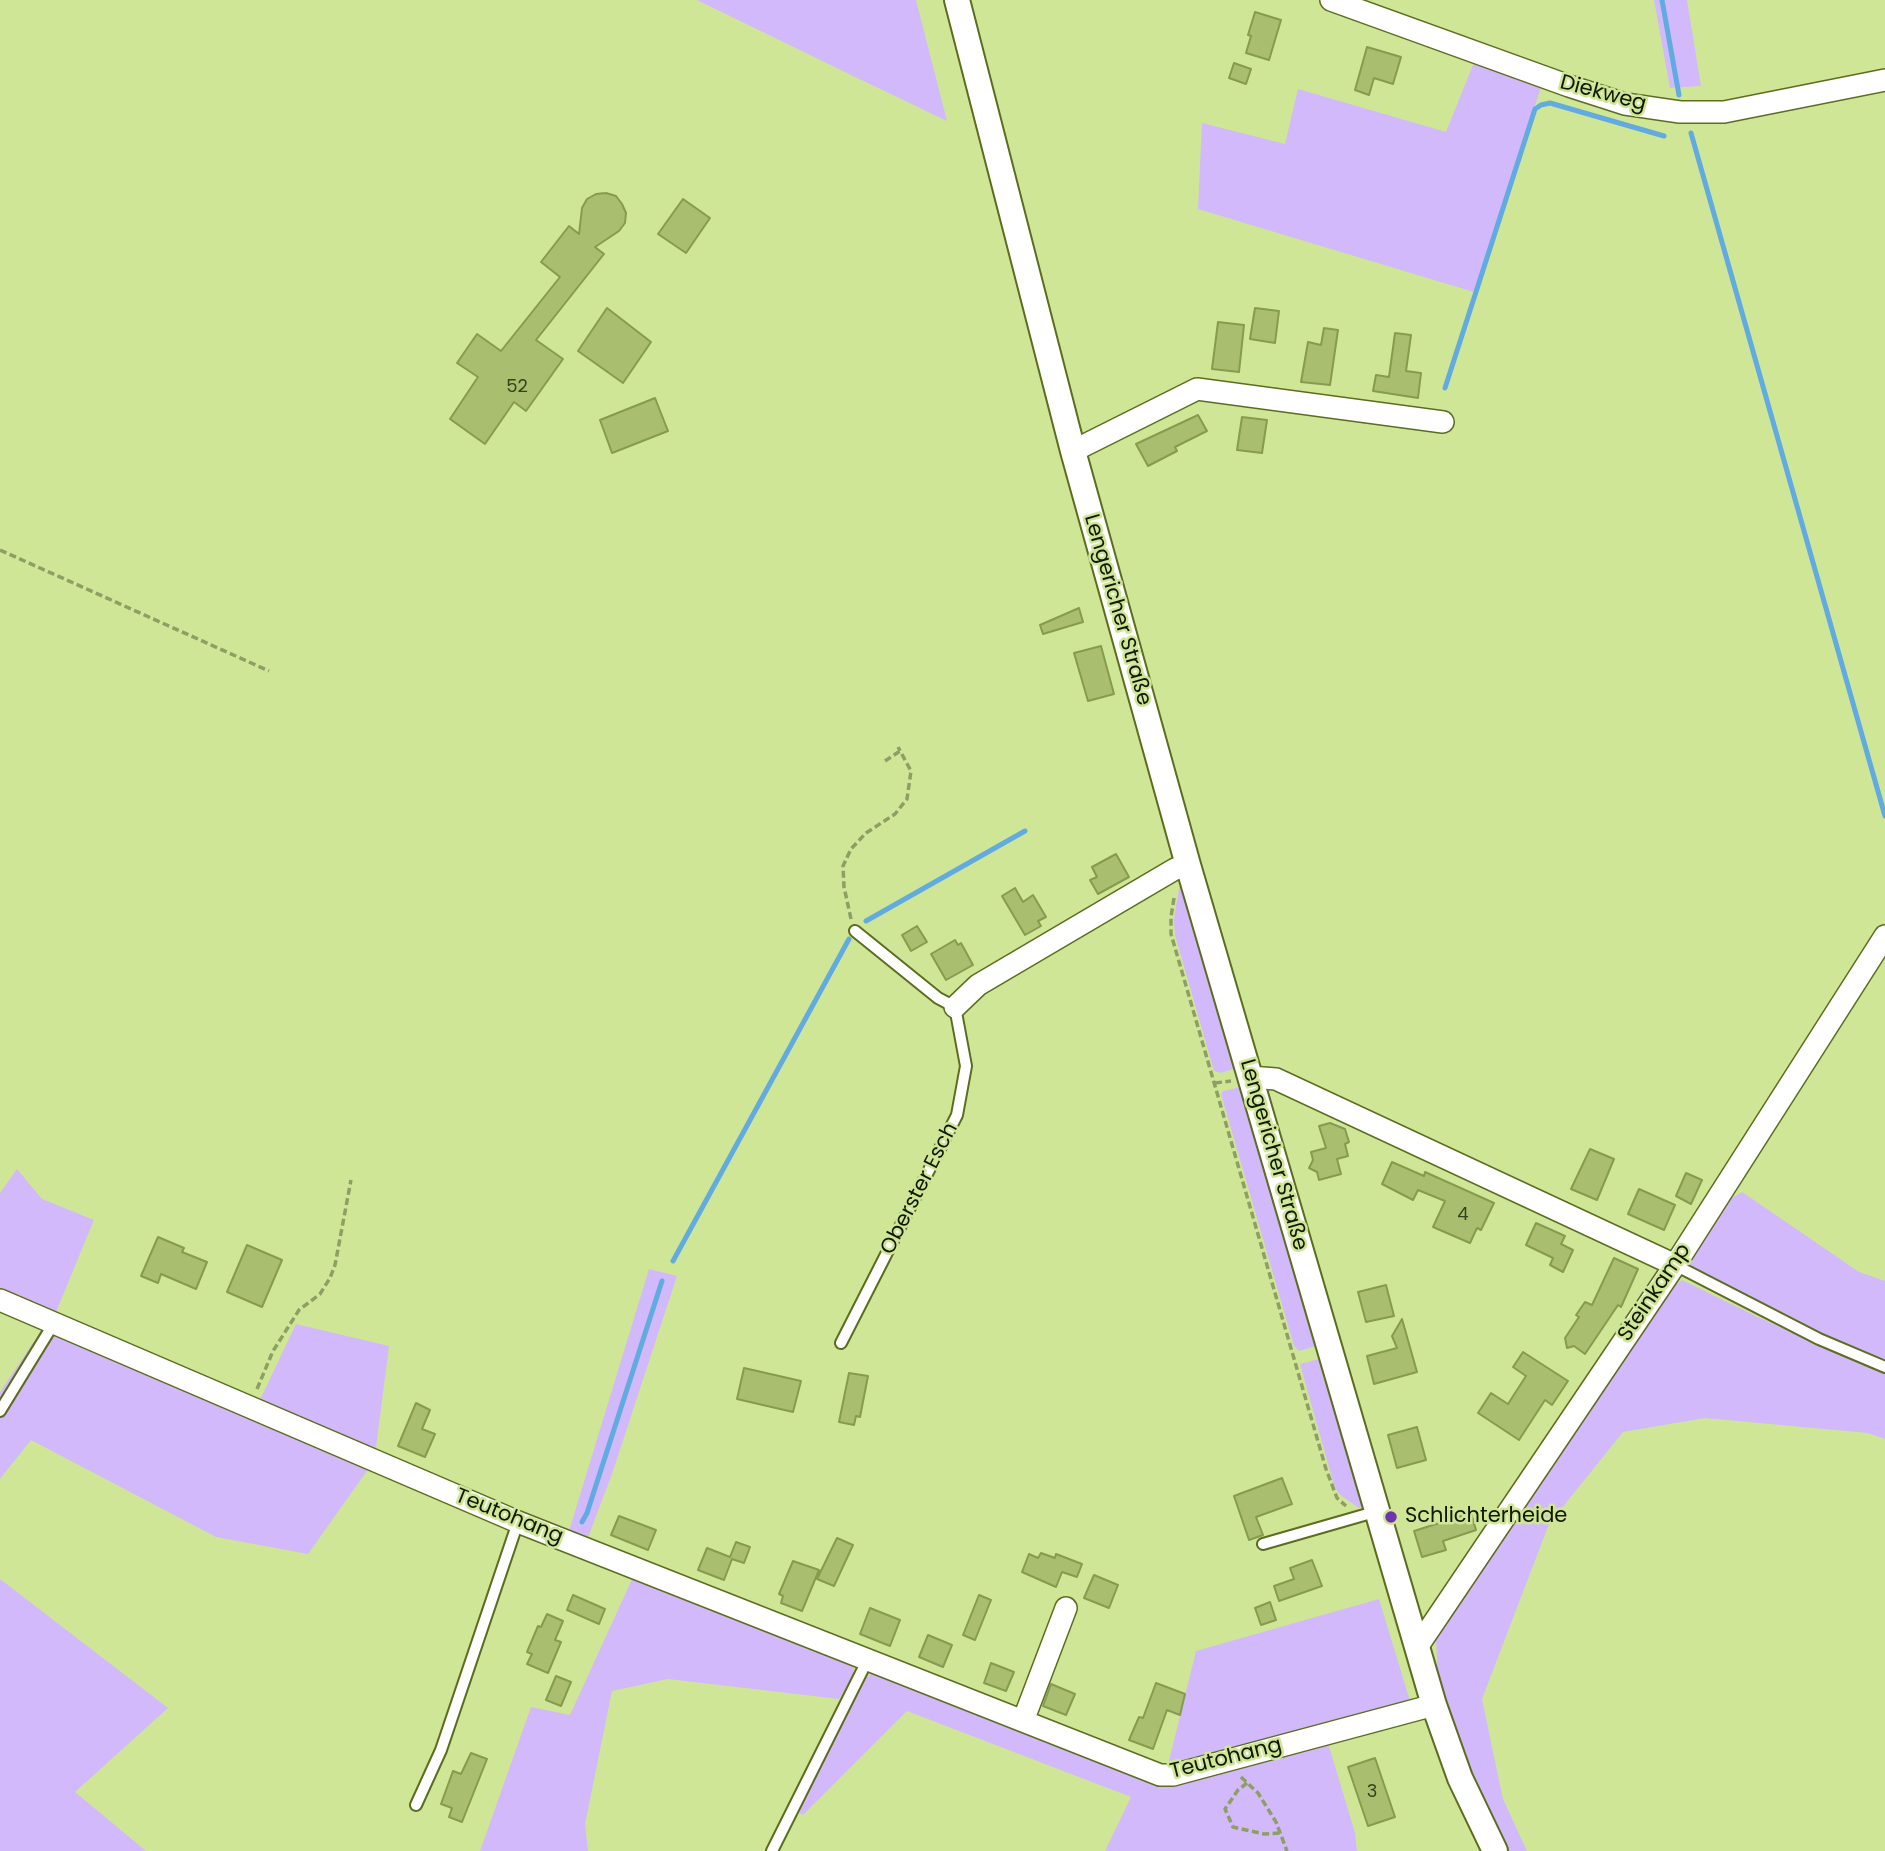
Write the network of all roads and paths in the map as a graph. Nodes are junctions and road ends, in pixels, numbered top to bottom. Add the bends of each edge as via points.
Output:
1 (957, 0) edge
2 (1331, 0) edge
3 (1885, 80) edge
4 (1443, 422) dead end
5 (1073, 451) junction
6 (0, 550) edge
7 (268, 671) dead end
8 (885, 761) dead end
9 (1188, 865) junction
10 (855, 931) joint
11 (1885, 936) edge
12 (955, 1007) junction
13 (1250, 1077) junction
14 (351, 1180) dead end
15 (1675, 1265) junction
16 (0, 1300) edge
17 (54, 1323) junction
18 (841, 1343) dead end
19 (1885, 1367) edge
20 (250, 1407) junction
21 (0, 1411) edge
22 (1378, 1511) junction
23 (519, 1522) junction
24 (1263, 1544) dead end
25 (1066, 1608) dead end
26 (1418, 1646) junction
27 (869, 1659) junction
28 (1434, 1704) junction
29 (1023, 1721) junction
30 (1224, 1761) junction
31 (1247, 1783) junction
32 (416, 1805) dead end
33 (1281, 1833) junction
34 (772, 1851) edge
35 (1287, 1851) edge
36 (1495, 1851) edge

1 - 5 street, Lengericher Straße
2 - 3 street, Diekweg via 1625,104 1680,112 1724,112
4 - 5 street via 1197,389
5 - 9 street, Lengericher Straße
6 - 7 path
8 - 10 path via 899,749 911,771 907,799 851,849 843,866
9 - 12 street via 978,985
9 - 13 street, Lengericher Straße
10 - 12 lane via 937,998
11 - 15 street, Steinkamp
12 - 18 lane, Oberster Esch via 966,1066 957,1115
13 - 15 street via 1276,1079
13 - 22 street, Lengericher Straße
14 - 20 path via 330,1278 320,1294 299,1310 273,1351
15 - 19 lane via 1819,1339
15 - 26 street, Steinkamp
16 - 17 street, Teutohang
17 - 20 street, Teutohang
17 - 21 lane
20 - 23 street, Teutohang
22 - 24 lane
22 - 26 street, Lengericher Straße
23 - 27 street, Teutohang
23 - 32 lane via 441,1750
25 - 29 street
26 - 28 street, Lengericher Straße
27 - 29 street, Teutohang
27 - 34 lane
28 - 30 street, Teutohang
28 - 36 street, Lengericher Straße via 1460,1778
29 - 30 street, Teutohang via 1160,1775
30 - 31 path
31 - 33 path
31 - 33 path via 1225,1809 1233,1827
33 - 35 path

